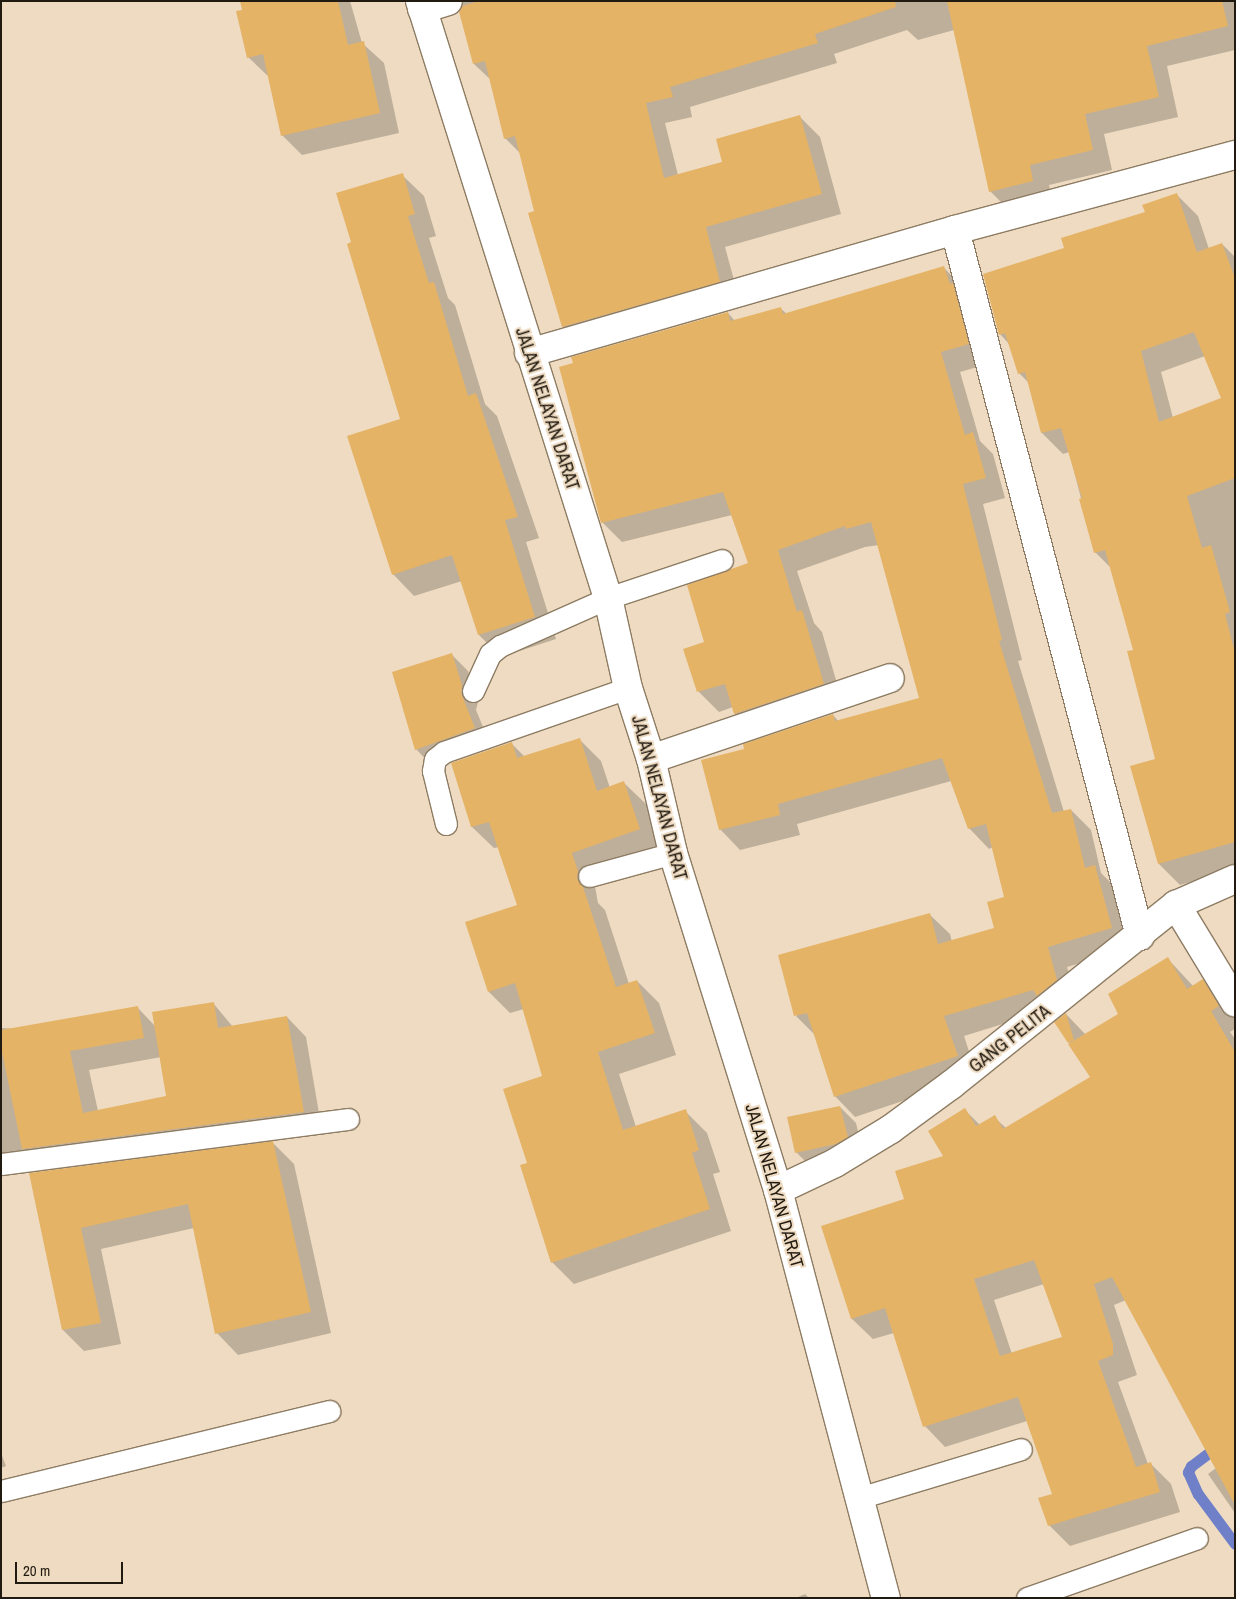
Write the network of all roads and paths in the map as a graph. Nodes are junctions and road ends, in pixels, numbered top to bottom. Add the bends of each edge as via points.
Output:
1 (448, 1) edge
2 (421, 5) edge
3 (1235, 154) edge
4 (955, 230) junction
5 (529, 353) junction
6 (722, 560) dead end
7 (608, 598) junction
8 (890, 678) dead end
9 (628, 688) junction
10 (474, 691) dead end
11 (651, 759) junction
12 (446, 824) dead end
13 (673, 853) junction
14 (589, 876) dead end
15 (1235, 879) edge
16 (1176, 905) junction
17 (1140, 936) junction
18 (1235, 1002) edge
19 (348, 1119) dead end
20 (1, 1164) edge
21 (778, 1190) junction
22 (329, 1411) dead end
23 (1022, 1449) dead end
24 (1, 1491) edge
25 (859, 1498) junction
26 (1197, 1538) dead end
27 (886, 1598) edge
28 (1027, 1598) edge

1 - 2 street
2 - 5 street, JALAN NELAYAN DARAT
3 - 4 street
4 - 5 street
4 - 17 street
5 - 7 street, JALAN NELAYAN DARAT
6 - 7 lane
7 - 9 street, JALAN NELAYAN DARAT
7 - 10 lane via 500,646 490,654
8 - 11 street
9 - 11 street, JALAN NELAYAN DARAT
9 - 12 lane via 444,752 435,759 433,771
11 - 13 street, JALAN NELAYAN DARAT
13 - 14 lane
13 - 21 street, JALAN NELAYAN DARAT
15 - 16 street, GANG PELITA
16 - 17 street, GANG PELITA
16 - 18 street
17 - 21 street, GANG PELITA via 890,1129 835,1163
19 - 20 lane
21 - 25 street, JALAN NELAYAN DARAT
22 - 24 lane
23 - 25 lane
25 - 27 street, JALAN NELAYAN DARAT
26 - 28 lane

